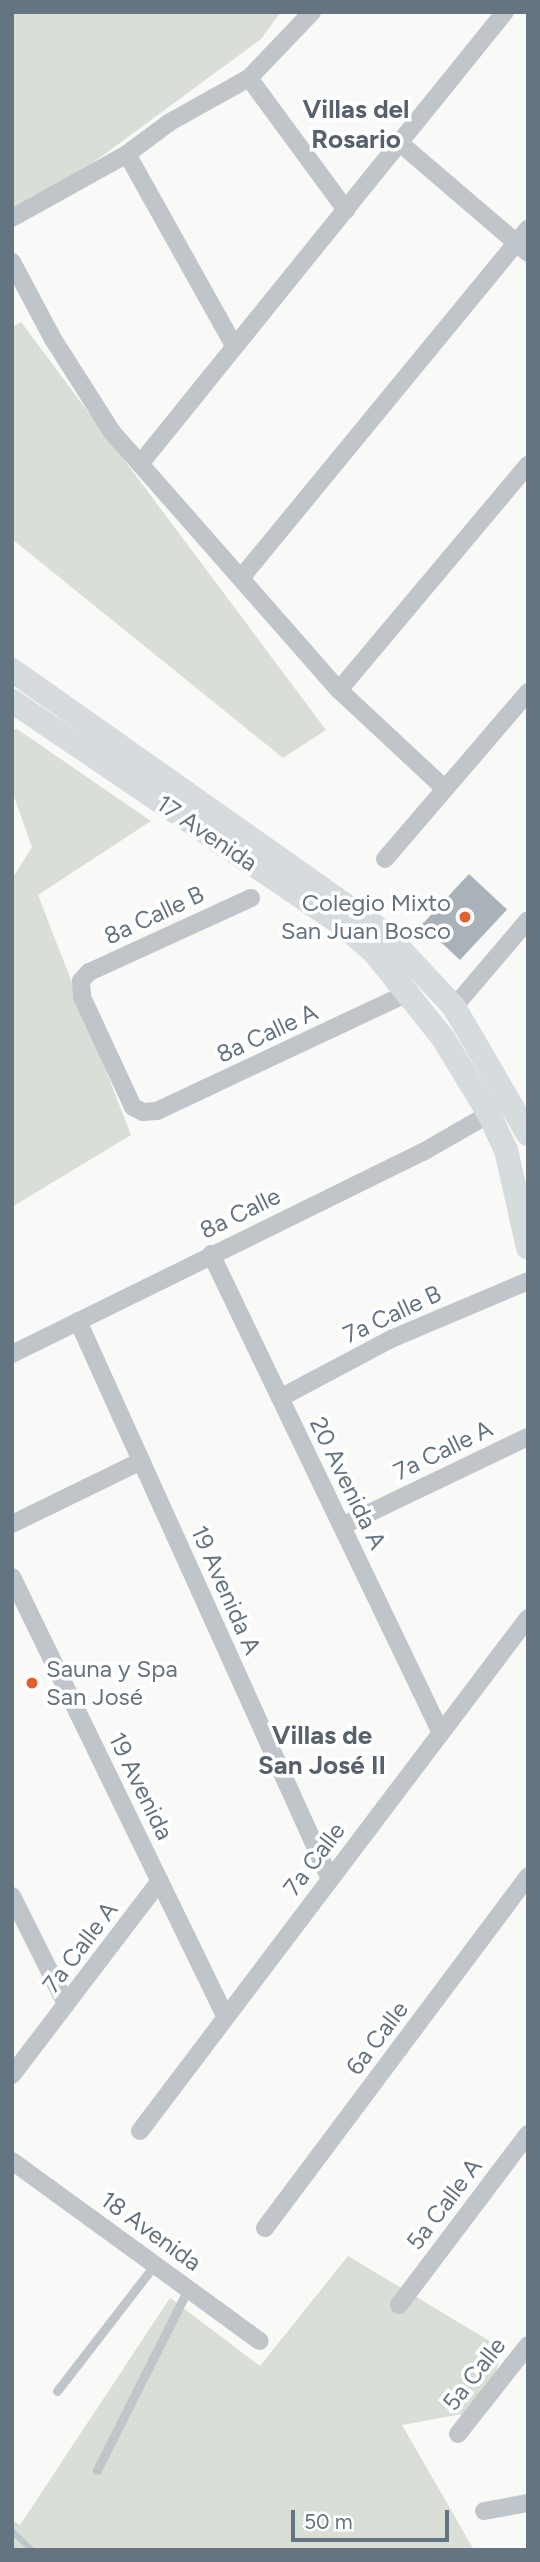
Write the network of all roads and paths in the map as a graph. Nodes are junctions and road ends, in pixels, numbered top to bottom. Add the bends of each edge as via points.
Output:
1 (312, 12) edge
2 (505, 12) edge
3 (249, 78) junction
4 (401, 144) junction
5 (127, 154) junction
6 (346, 210) junction
7 (12, 218) edge
8 (524, 242) edge
9 (12, 262) edge
10 (233, 344) junction
11 (140, 464) junction
12 (528, 464) edge
13 (241, 578) junction
14 (14, 673) edge
15 (339, 690) junction
16 (528, 692) edge
17 (12, 701) edge
18 (445, 789) junction
19 (385, 859) dead end
20 (251, 898) dead end
21 (528, 920) edge
22 (410, 992) junction
23 (454, 1007) junction
24 (143, 1112) joint
25 (489, 1114) junction
26 (528, 1134) edge
27 (528, 1168) edge
28 (515, 1192) junction
29 (524, 1226) edge
30 (528, 1248) edge
31 (211, 1254) junction
32 (528, 1281) edge
33 (78, 1321) junction
34 (12, 1354) edge
35 (280, 1398) junction
36 (528, 1437) edge
37 (141, 1461) junction
38 (12, 1524) edge
39 (342, 1526) junction
40 (12, 1577) edge
41 (528, 1618) edge
42 (441, 1733) junction
43 (528, 1877) edge
44 (330, 1879) junction
45 (160, 1881) junction
46 (12, 1896) edge
47 (66, 2004) junction
48 (225, 2016) junction
49 (12, 2075) edge
50 (140, 2131) dead end
51 (528, 2134) edge
52 (12, 2161) edge
53 (265, 2228) dead end
54 (155, 2264) junction
55 (188, 2288) junction
56 (399, 2305) dead end
57 (260, 2341) dead end
58 (528, 2345) edge
59 (57, 2391) dead end
60 (458, 2434) dead end
61 (97, 2470) dead end
62 (528, 2503) edge
63 (484, 2511) dead end

1 - 3 street
2 - 4 street
3 - 5 street via 170,122
3 - 6 street
4 - 6 street
4 - 8 street
5 - 7 street
5 - 10 street
6 - 10 street
8 - 13 street
9 - 11 street via 53,339 112,432
10 - 11 street
11 - 13 street
12 - 15 street
13 - 15 street
14 - 23 main road, 17 Avenida via 350,904 412,957
15 - 18 street
16 - 18 street
17 - 22 main road, 17 Avenida via 339,922
18 - 19 street
20 - 24 street, 8a Calle B via 89,972 81,981 82,997 133,1107
21 - 23 street
22 - 24 street, 8a Calle A via 157,1111
22 - 25 main road, 17 Avenida
23 - 26 main road, 17 Avenida
25 - 28 main road, 17 Avenida via 506,1150
25 - 31 street, 8a Calle via 423,1152
27 - 28 main road
28 - 29 main road, 17 Avenida
29 - 30 main road
31 - 33 street, 8a Calle
31 - 35 street, 20 Avenida A
32 - 35 street, 7a Calle B via 391,1339
33 - 34 street, 8a Calle
33 - 37 street, 19 Avenida A
35 - 39 street, 20 Avenida A
36 - 39 street, 7a Calle A
37 - 38 street
37 - 44 street, 19 Avenida A
39 - 42 street, 20 Avenida A
40 - 45 street, 19 Avenida
41 - 42 street, 7a Calle
42 - 44 street, 7a Calle
43 - 53 street, 6a Calle
44 - 48 street, 7a Calle
45 - 47 street, 7a Calle A
45 - 48 street, 19 Avenida
46 - 47 street
47 - 49 street, 7a Calle A
48 - 50 street, 7a Calle
51 - 56 street, 5a Calle A
52 - 54 street, 18 Avenida
54 - 55 street, 18 Avenida
54 - 59 lane
55 - 57 street, 18 Avenida
55 - 61 lane
58 - 60 street, 5a Calle
62 - 63 street

